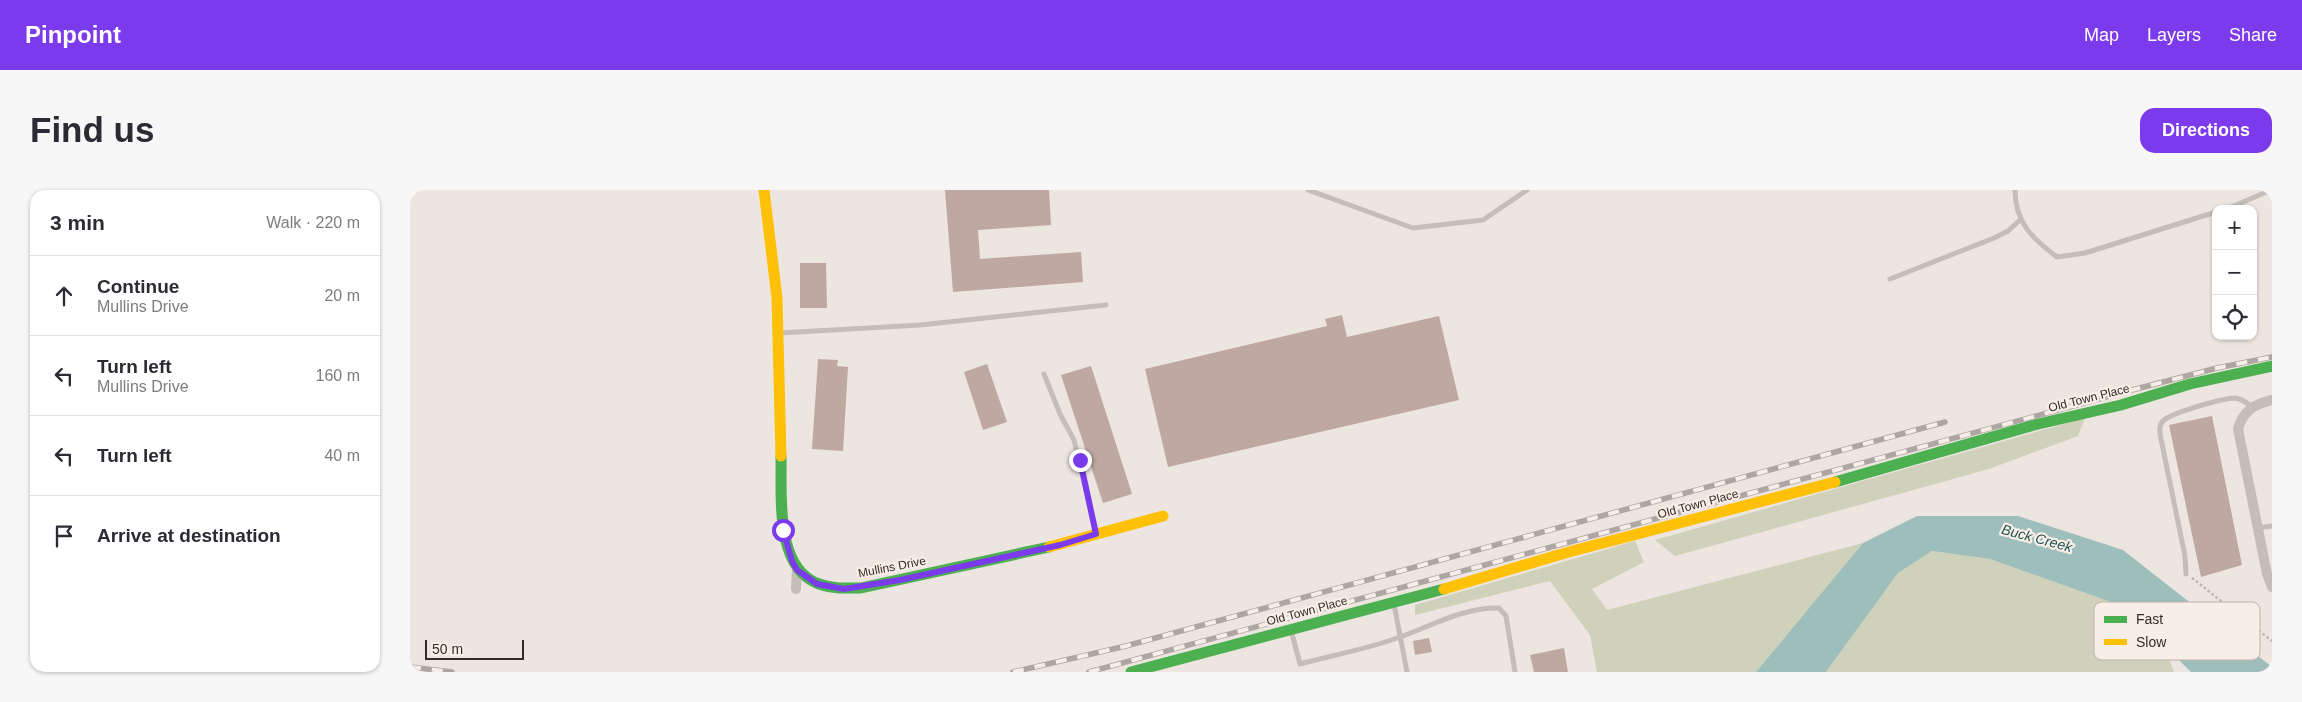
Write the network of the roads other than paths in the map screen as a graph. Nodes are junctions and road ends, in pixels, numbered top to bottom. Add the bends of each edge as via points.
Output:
1 (764, 190) edge
2 (1308, 190) edge
3 (1526, 190) edge
4 (2015, 190) edge
5 (2271, 190) edge
6 (2236, 205) edge
7 (2212, 213) edge
8 (2021, 219) junction
9 (1890, 279) dead end
10 (1106, 305) dead end
11 (777, 333) junction
12 (2272, 366) edge
13 (1044, 374) dead end
14 (2272, 400) edge
15 (2252, 407) junction
16 (1163, 516) dead end
17 (2272, 526) edge
18 (2257, 528) junction
19 (1096, 534) junction
20 (797, 570) junction
21 (2186, 574) road end
22 (2272, 588) edge
23 (796, 589) dead end
24 (1394, 602) junction
25 (1291, 630) junction
26 (1400, 637) junction
27 (1131, 672) edge
28 (1407, 672) edge
29 (1515, 672) edge

1 - 11 street via 774,258
2 - 3 lane via 1413,228 1483,220
4 - 8 lane
5 - 6 lane
7 - 8 lane via 2085,253 2057,257 2033,240
8 - 9 lane via 1994,238
10 - 11 lane via 920,325
11 - 20 street via 783,530
12 - 24 street, Old Town Place via 2034,425
13 - 19 lane via 1074,440
14 - 15 street
15 - 18 street via 2245,413 2238,429
15 - 21 lane via 2244,400 2233,398 2174,415 2161,424 2161,440
16 - 19 street, Mullins Drive
17 - 18 lane
18 - 22 street
19 - 20 street, Mullins Drive via 1060,545 860,588 831,588 817,584
20 - 23 street
24 - 25 street, Old Town Place
24 - 26 lane
25 - 26 lane via 1300,664
25 - 27 street, Old Town Place
26 - 28 lane
26 - 29 lane via 1422,626 1473,611 1499,608 1506,616

